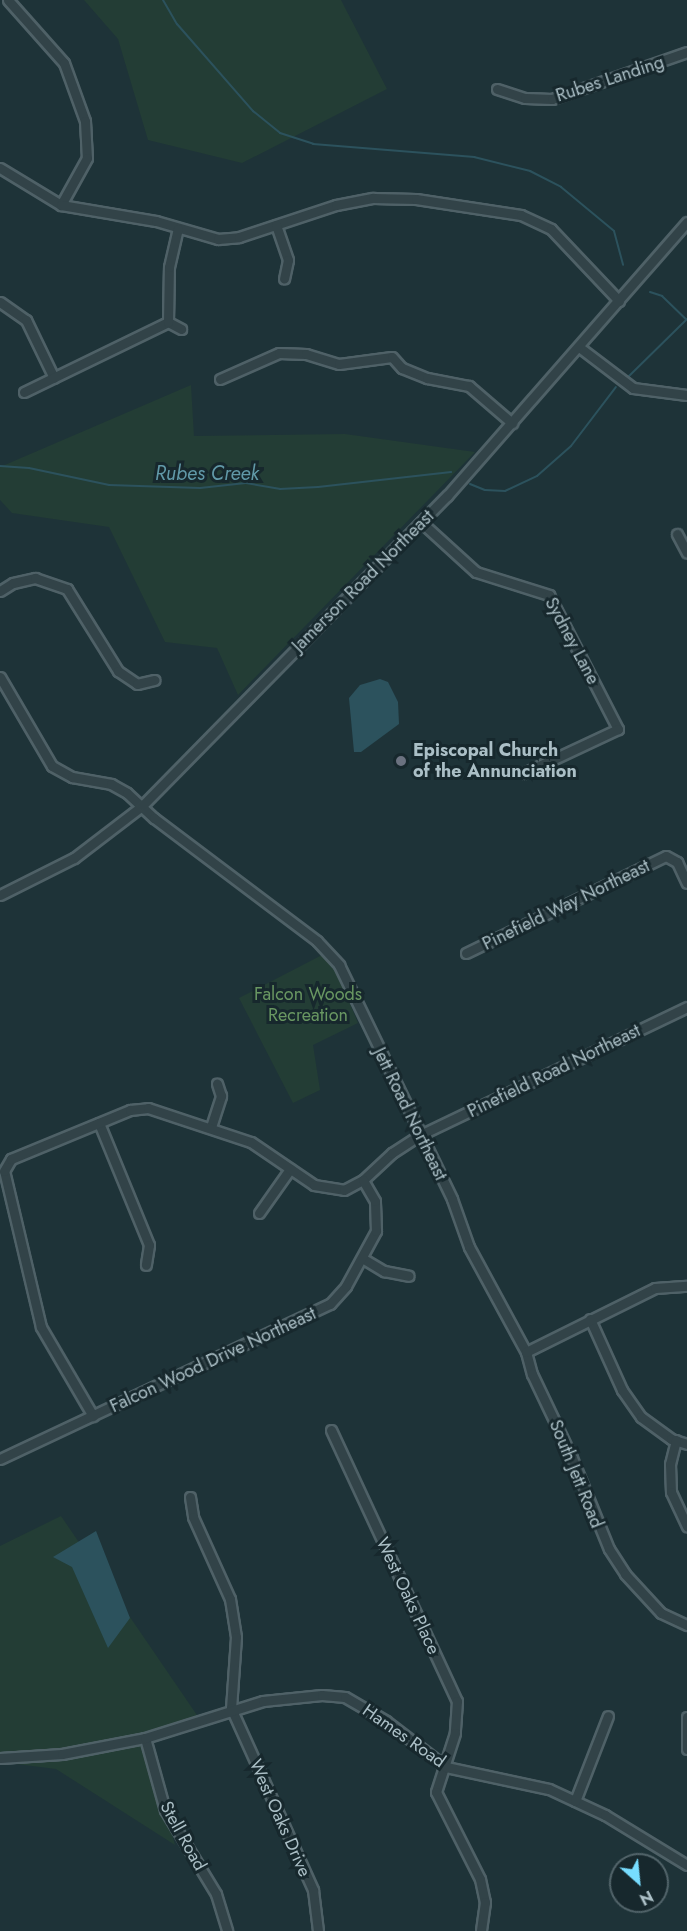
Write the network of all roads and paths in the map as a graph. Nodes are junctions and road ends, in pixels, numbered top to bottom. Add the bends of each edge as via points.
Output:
1 (8, 0) edge
2 (687, 52) edge
3 (497, 89) dead end
4 (0, 168) edge
5 (61, 205) junction
6 (687, 222) edge
7 (276, 225) junction
8 (178, 229) junction
9 (284, 279) dead end
10 (619, 301) junction
11 (0, 302) edge
12 (168, 321) junction
13 (181, 329) dead end
14 (579, 347) junction
15 (54, 378) junction
16 (220, 379) dead end
17 (24, 392) dead end
18 (687, 395) edge
19 (512, 423) junction
20 (421, 522) junction
21 (677, 534) dead end
22 (687, 553) edge
23 (0, 591) edge
24 (0, 677) edge
25 (155, 681) dead end
26 (524, 773) dead end
27 (142, 806) junction
28 (687, 883) edge
29 (0, 895) edge
30 (466, 953) dead end
31 (687, 1007) edge
32 (217, 1084) dead end
33 (99, 1123) junction
34 (211, 1127) junction
35 (420, 1135) junction
36 (290, 1168) junction
37 (363, 1180) junction
38 (259, 1213) dead end
39 (362, 1258) junction
40 (146, 1265) dead end
41 (409, 1276) dead end
42 (687, 1286) edge
43 (496, 1297) joint
44 (590, 1319) junction
45 (526, 1352) junction
46 (93, 1416) junction
47 (331, 1430) dead end
48 (676, 1440) junction
49 (687, 1444) edge
50 (0, 1459) edge
51 (190, 1497) dead end
52 (687, 1527) edge
53 (687, 1625) edge
54 (231, 1708) junction
55 (608, 1716) dead end
56 (687, 1717) edge
57 (145, 1738) junction
58 (687, 1749) edge
59 (0, 1758) edge
60 (442, 1764) junction
61 (576, 1801) junction
62 (687, 1865) edge
63 (227, 1931) edge
64 (318, 1931) edge
65 (481, 1931) edge

1 - 5 street via 64,63 85,121 87,158
2 - 3 street, Rubes Landing via 552,99 525,98
4 - 5 street
5 - 8 street via 131,216
6 - 10 street, Jamerson Road Northeast
7 - 8 street via 228,239
7 - 9 street via 288,260
7 - 10 street via 336,204 374,198 416,199 521,215 552,229
8 - 12 street via 170,258
10 - 14 street, Jamerson Road Northeast
11 - 15 street via 26,320
12 - 13 street
12 - 15 street
14 - 18 street via 633,388
14 - 19 street, Jamerson Road Northeast
15 - 17 street
16 - 19 street via 279,353 306,354 339,364 392,357 402,368 427,378 469,386
19 - 20 street, Jamerson Road Northeast
20 - 26 street, Sydney Lane via 476,572 549,595 618,729
20 - 27 street, Jamerson Road Northeast
21 - 22 street
23 - 25 street via 28,579 61,585 77,598 118,671 138,684
24 - 27 street, Jett Road Northeast via 48,762 72,777 119,788
27 - 29 street, Jamerson Road Northeast via 74,858
27 - 35 street, Jett Road Northeast via 330,953
28 - 30 street, Pinefield Way Northeast via 677,862 666,856
31 - 35 street, Pinefield Road Northeast
32 - 34 street via 221,1096
33 - 34 street via 148,1108
33 - 40 street via 149,1245
33 - 46 street via 11,1159 4,1171 40,1328
34 - 36 street via 251,1142
35 - 37 street, Pinefield Road Northeast via 392,1153
35 - 43 street, Jett Road Northeast
36 - 37 street via 328,1190 344,1190
36 - 38 street
37 - 39 street, Falcon Wood Drive Northeast via 375,1201 378,1221
39 - 41 street via 384,1271
39 - 46 street, Falcon Wood Drive Northeast via 342,1291 321,1310
42 - 44 street via 655,1288
43 - 45 street, South Jett Road
44 - 45 street
44 - 48 street via 622,1390 641,1417
45 - 53 street, South Jett Road via 532,1374 613,1556 661,1613
46 - 50 street, Falcon Wood Drive Northeast
47 - 60 street, West Oaks Place via 457,1701 455,1733
48 - 49 street
48 - 52 street via 670,1484
51 - 54 street via 193,1517 230,1599 236,1637
54 - 57 street, Hames Road
54 - 60 street, Hames Road via 293,1697 345,1697 386,1721
54 - 64 street, West Oaks Drive via 313,1890
55 - 61 street
56 - 58 street
57 - 59 street, Hames Road via 62,1754
57 - 63 street, Stell Road via 165,1810 216,1894
60 - 61 street, Hames Road via 470,1774 533,1783
60 - 65 street, West Oaks Place via 436,1791 480,1879 485,1902
61 - 62 street, Hames Road

